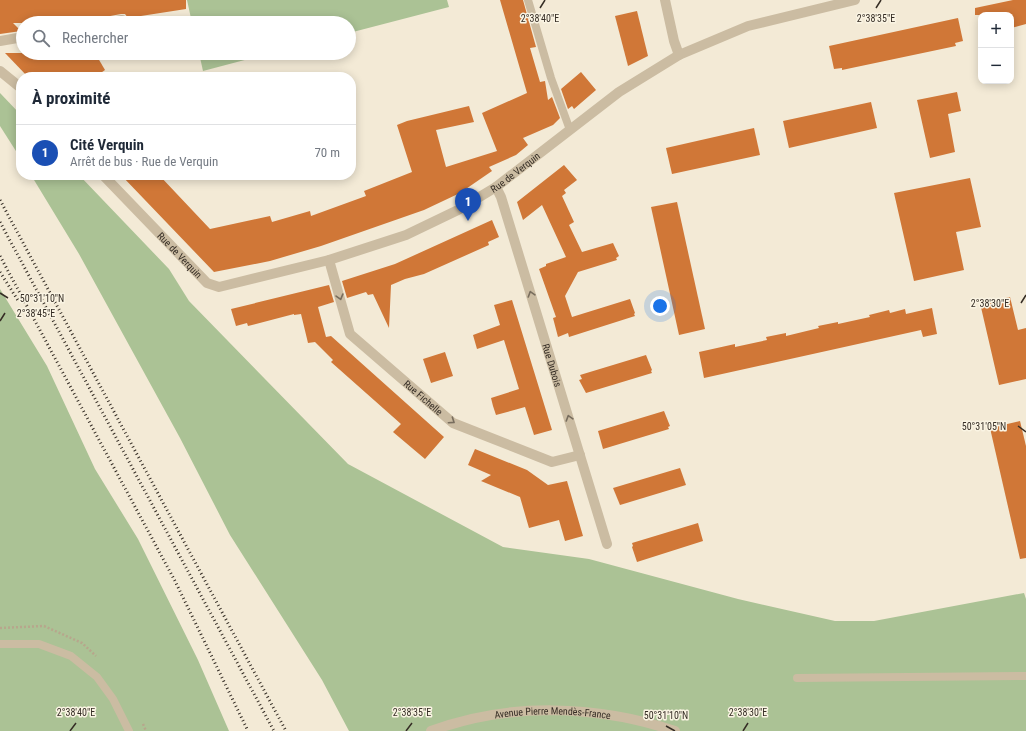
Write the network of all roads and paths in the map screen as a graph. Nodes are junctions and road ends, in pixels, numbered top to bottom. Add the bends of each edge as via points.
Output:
1 (528, 0) edge
2 (665, 0) edge
3 (855, 0) edge
4 (16, 38) edge
5 (0, 41) edge
6 (679, 55) junction
7 (0, 70) edge
8 (16, 84) edge
9 (570, 130) junction
10 (108, 180) edge
11 (496, 187) junction
12 (329, 260) junction
13 (580, 455) junction
14 (607, 544) dead end
15 (0, 644) edge
16 (1026, 676) edge
17 (797, 678) dead end
18 (129, 731) edge
19 (432, 731) edge
20 (675, 731) edge

1 - 9 lane via 551,78
2 - 6 street
3 - 6 street, Rue de Verquin via 748,26
4 - 5 street
6 - 9 street, Rue de Verquin via 619,92
7 - 8 street
9 - 11 street, Rue de Verquin
10 - 12 street, Rue de Verquin via 207,282 219,287
11 - 12 street, Rue de Verquin via 458,210 406,235
13 -> 11 street, Rue Dubois
12 -> 13 street, Rue Fichelle via 350,334 453,423 552,462
13 - 14 street, Rue Dubois
15 - 18 lane via 39,644 71,656 97,677 113,699
16 - 17 lane
19 - 20 street, Avenue Pierre Mendès-France via 501,714 554,710 633,719

